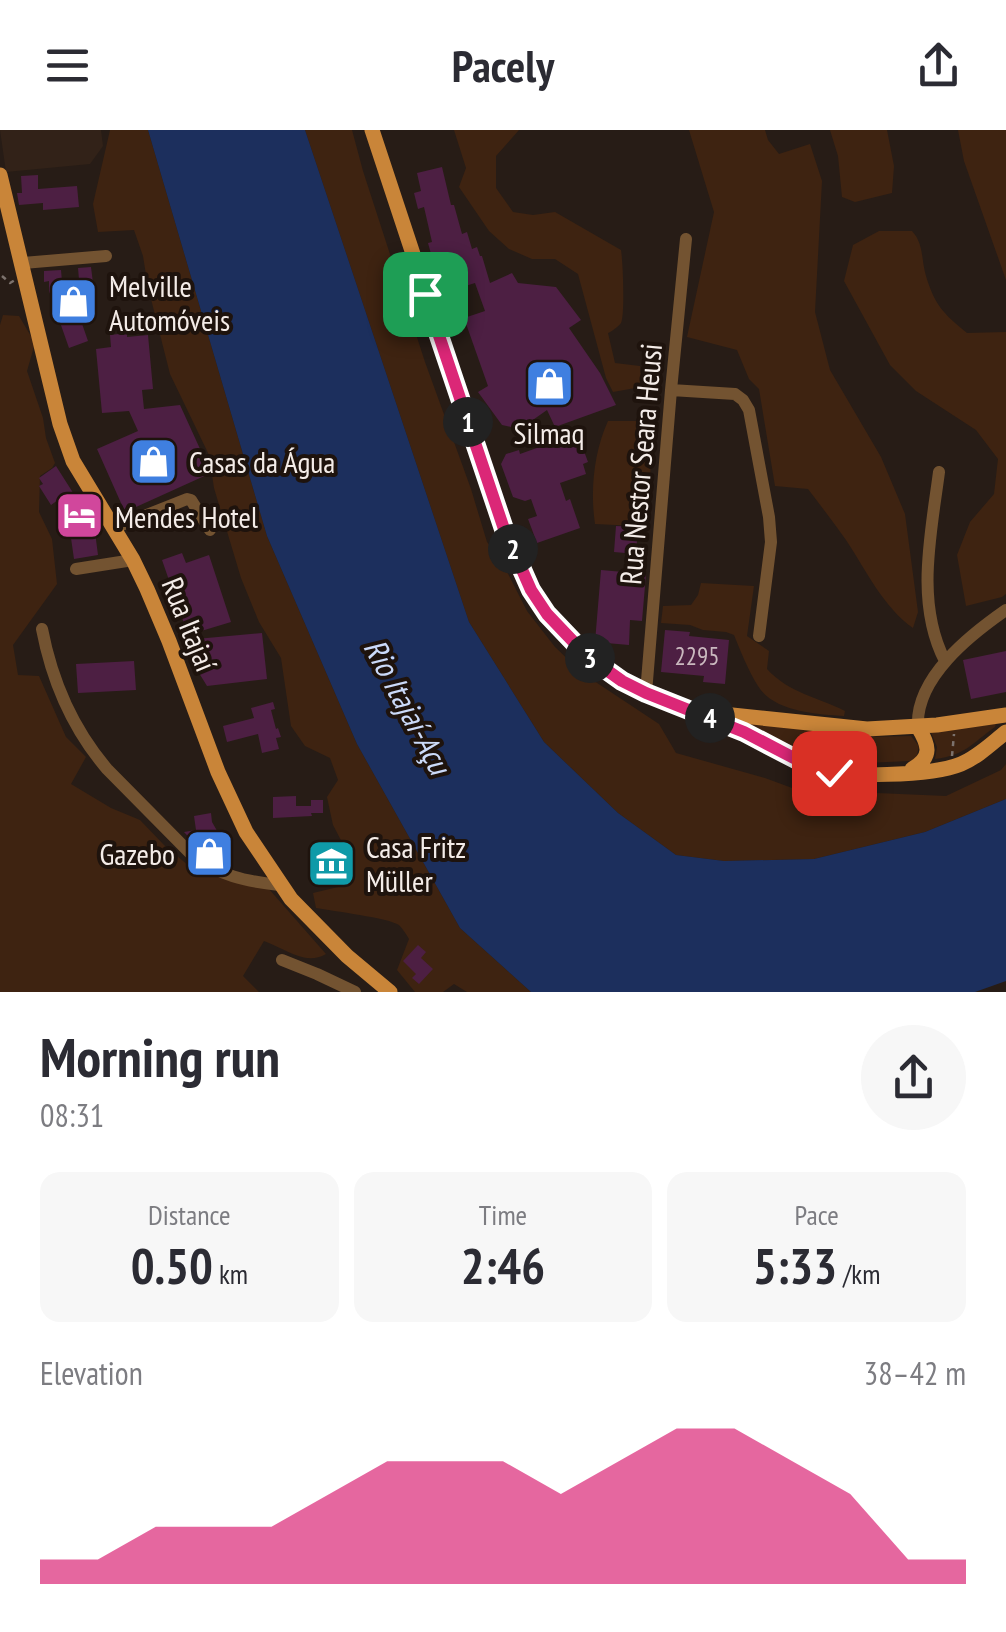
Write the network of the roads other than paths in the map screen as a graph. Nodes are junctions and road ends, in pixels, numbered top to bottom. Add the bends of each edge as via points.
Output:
1 (372, 130) edge
2 (0, 176) edge
3 (686, 238) dead end
4 (106, 256) dead end
5 (20, 271) junction
6 (671, 390) junction
7 (939, 472) dead end
8 (114, 528) junction
9 (210, 530) dead end
10 (133, 560) junction
11 (76, 569) dead end
12 (1006, 610) edge
13 (42, 629) dead end
14 (759, 636) dead end
15 (944, 661) junction
16 (646, 693) junction
17 (694, 711) junction
18 (1006, 715) edge
19 (918, 727) junction
20 (867, 729) junction
21 (1006, 732) edge
22 (904, 772) junction
23 (863, 774) junction
24 (280, 886) junction
25 (282, 960) dead end
26 (355, 992) edge
27 (390, 992) edge

1 - 16 main road via 501,519 531,590 572,642
2 - 5 main road, Rua Itajaí
3 - 6 street, Rua Nestor Seara Heusi
4 - 5 street
5 - 8 main road, Rua Itajaí via 73,461
6 - 14 street via 735,394 749,410 771,542
6 - 16 street, Rua Nestor Seara Heusi
7 - 15 street via 928,582 932,629
8 - 9 street via 192,500
8 - 10 main road, Rua Itajaí
10 - 11 street
10 - 24 main road, Rua Itajaí via 218,772
12 - 15 street
13 - 24 street via 48,664 94,754 192,855 241,880
15 - 19 street
16 - 17 main road
17 - 20 main road
17 - 23 main road via 813,768
18 - 19 main road
19 - 20 main road
19 - 22 main road via 926,759
20 - 23 main road via 852,738 848,750 851,766
21 - 22 main road via 952,767
22 - 23 main road
24 - 27 main road, Rua Itajaí
25 - 26 street

